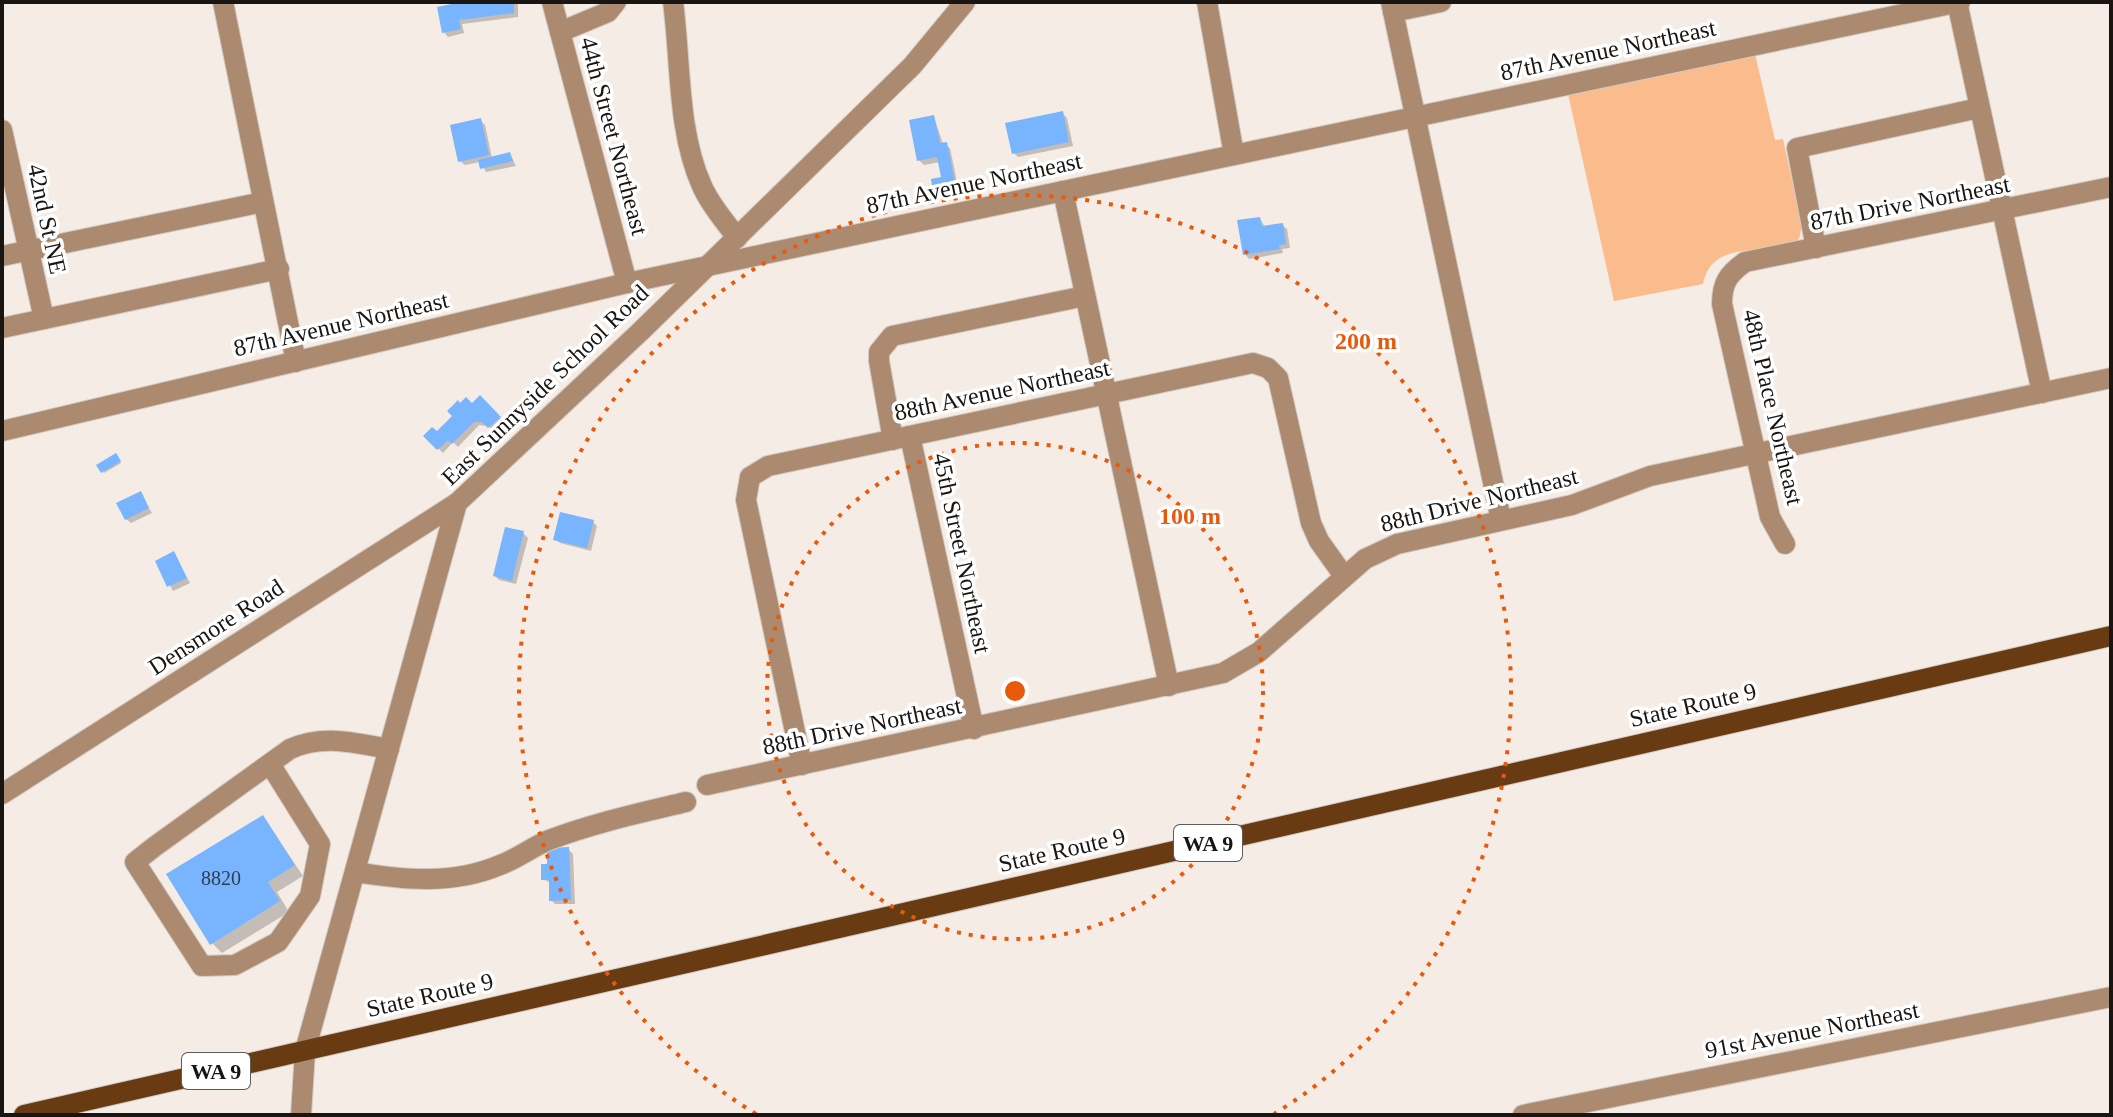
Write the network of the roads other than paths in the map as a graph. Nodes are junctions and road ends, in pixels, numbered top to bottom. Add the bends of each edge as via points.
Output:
1 (223, 2) edge
2 (552, 2) edge
3 (616, 2) edge
4 (673, 2) edge
5 (965, 2) edge
6 (1207, 2) edge
7 (1441, 2) edge
8 (1958, 2) edge
9 (1392, 7) edge
10 (560, 32) junction
11 (1979, 108) junction
12 (1416, 118) junction
13 (2, 130) edge
14 (1234, 155) junction
15 (2111, 187) edge
16 (1063, 191) junction
17 (263, 202) junction
18 (2001, 211) junction
19 (737, 238) junction
20 (1816, 248) junction
21 (26, 251) junction
22 (2, 256) edge
23 (706, 267) junction
24 (279, 269) junction
25 (1725, 280) joint
26 (627, 283) junction
27 (1085, 296) junction
28 (44, 319) junction
29 (2, 328) edge
30 (296, 362) junction
31 (2111, 378) edge
32 (2042, 393) junction
33 (1106, 394) junction
34 (2, 431) edge
35 (902, 438) junction
36 (1755, 453) junction
37 (457, 503) junction
38 (1501, 520) junction
39 (1785, 544) dead end
40 (1344, 576) junction
41 (2111, 636) edge
42 (1169, 686) junction
43 (974, 729) junction
44 (389, 749) junction
45 (270, 764) junction
46 (802, 765) junction
47 (707, 785) dead end
48 (2, 794) edge
49 (686, 802) dead end
50 (355, 872) junction
51 (2111, 997) edge
52 (305, 1051) junction
53 (24, 1115) edge
54 (301, 1115) edge
55 (1523, 1115) edge

1 - 17 street
2 - 10 street, 44th Street Northeast
3 - 10 street via 608,12
4 - 19 street via 697,173
5 - 19 street, East Sunnyside School Road via 912,66
6 - 14 street
7 - 9 street
8 - 11 street
8 - 12 street, 87th Avenue Northeast
9 - 12 street
10 - 26 street, 44th Street Northeast
11 - 18 street
11 - 20 street via 1797,148
12 - 14 street, 87th Avenue Northeast
12 - 38 street
13 - 21 street, 42nd St NE
14 - 16 street, 87th Avenue Northeast
15 - 18 street, 87th Drive Northeast
16 - 23 street, 87th Avenue Northeast
16 - 27 street
17 - 21 street
17 - 24 street
18 - 20 street, 87th Drive Northeast
18 - 32 street
19 - 23 street, East Sunnyside School Road
20 - 25 street, 87th Drive Northeast via 1745,262
21 - 22 street
21 - 28 street, 42nd St NE
23 - 26 street, 87th Avenue Northeast
23 - 37 street, East Sunnyside School Road
24 - 28 street
24 - 30 street
25 - 36 street, 48th Place Northeast via 1722,304
26 - 30 street, 87th Avenue Northeast
27 - 33 street
27 - 35 street, 45th Street Northeast via 892,336 879,352 879,361
28 - 29 street
30 - 34 street, 87th Avenue Northeast
31 - 32 street, 88th Drive Northeast
32 - 36 street, 88th Drive Northeast
33 - 35 street, 88th Avenue Northeast
33 - 40 street, 88th Avenue Northeast via 1253,363 1268,368 1284,397 1311,523
33 - 42 street
35 - 43 street, 45th Street Northeast
35 - 46 street, 88th Avenue Northeast via 768,466 750,477 746,500
36 - 38 street, 88th Drive Northeast via 1650,476 1572,505
36 - 39 street, 48th Place Northeast via 1770,517
37 - 44 street, East Sunnyside School Road
37 - 48 street, Densmore Road
38 - 40 street, 88th Drive Northeast via 1397,544
40 - 42 street, 88th Drive Northeast via 1243,663
41 - 52 main road, State Route 9 / WA 9
42 - 43 street, 88th Drive Northeast
43 - 46 street, 88th Drive Northeast
44 - 45 street via 331,738 306,742
44 - 50 street, East Sunnyside School Road
45 - 45 street via 135,862 202,966 235,965 278,942 310,896 320,844
46 - 47 street, 88th Drive Northeast
49 - 50 street via 561,836 468,875 437,880
50 - 52 street, East Sunnyside School Road
51 - 55 street, 91st Avenue Northeast
52 - 53 main road, State Route 9 / WA 9
52 - 54 street, East Sunnyside School Road

